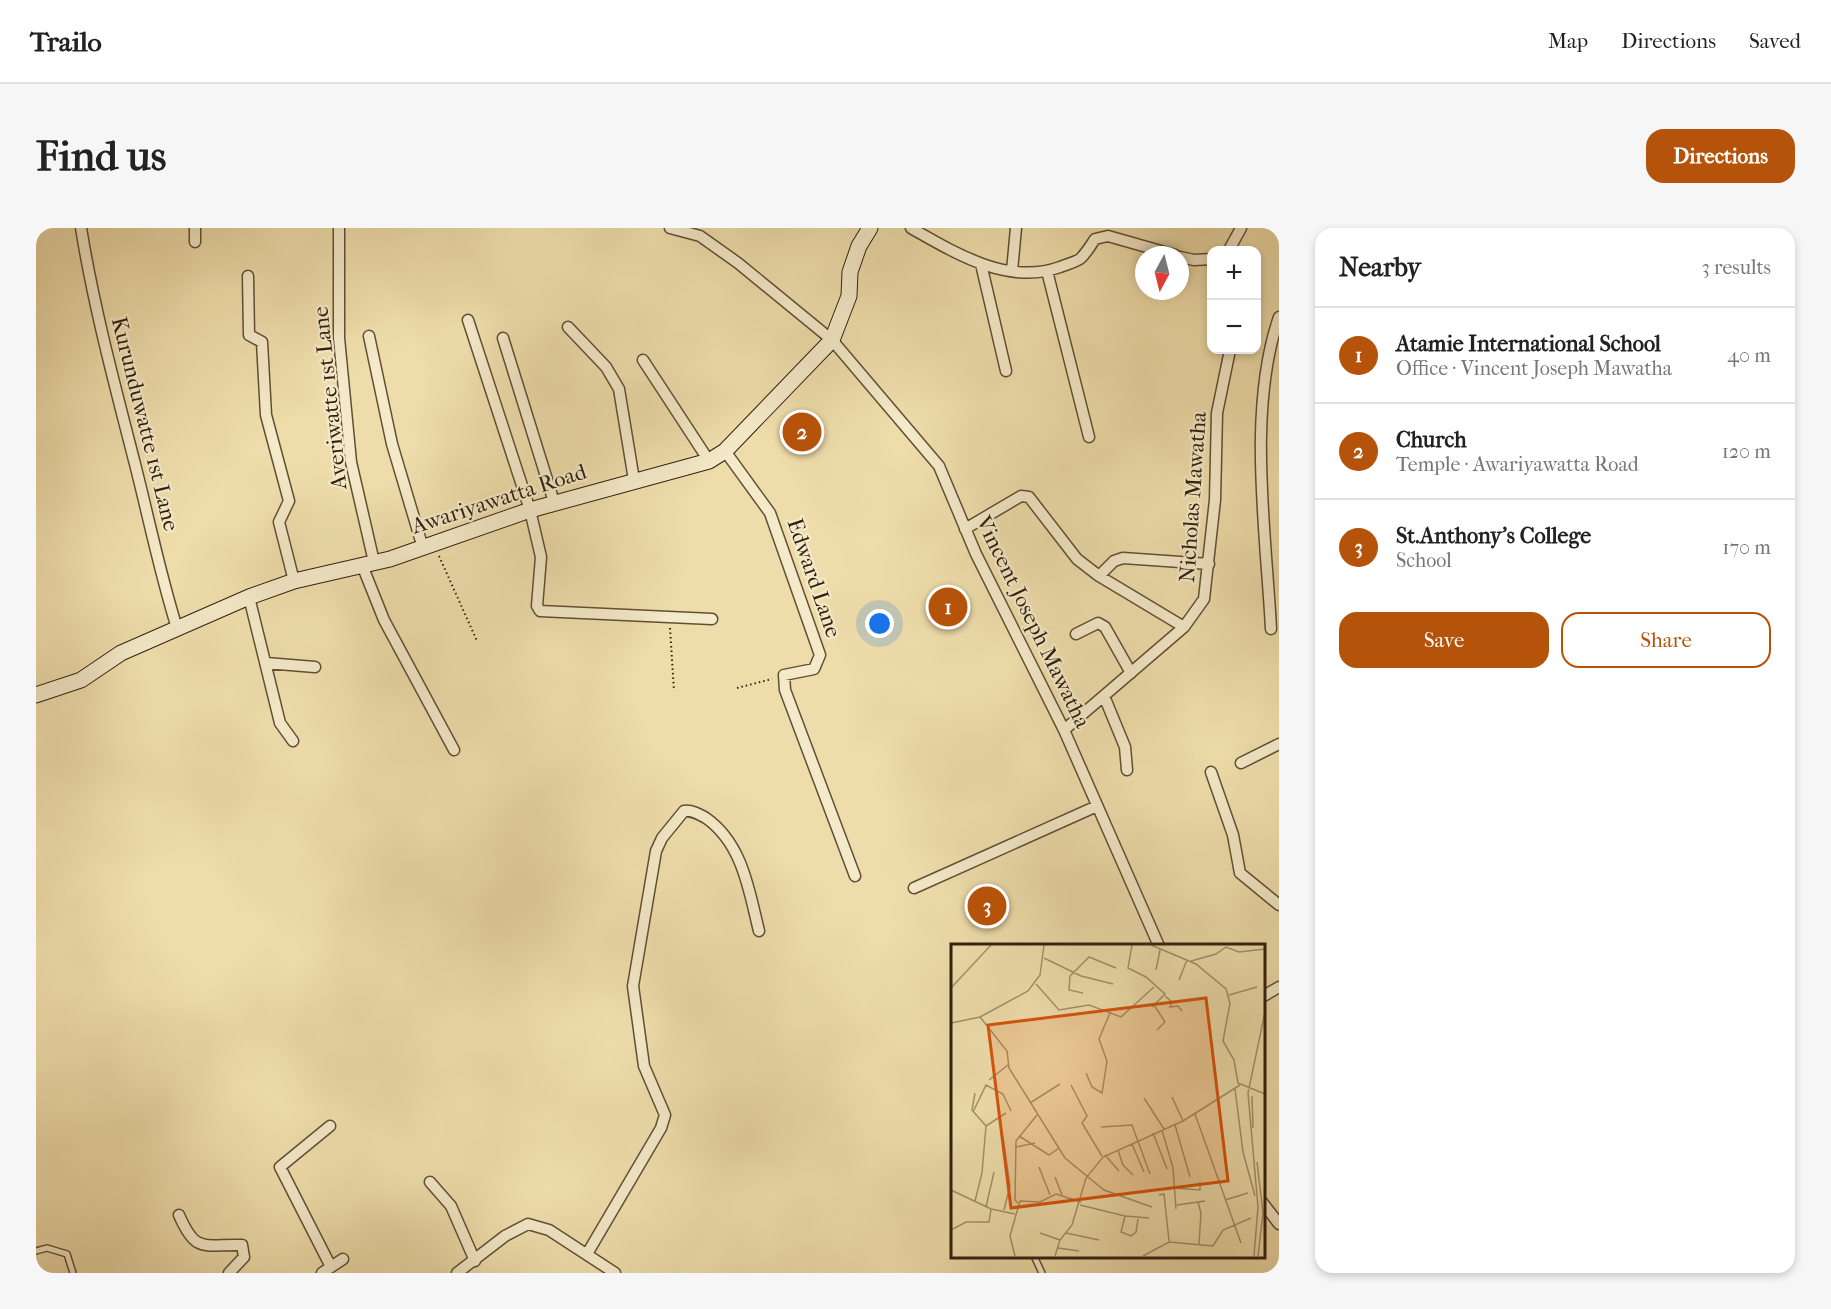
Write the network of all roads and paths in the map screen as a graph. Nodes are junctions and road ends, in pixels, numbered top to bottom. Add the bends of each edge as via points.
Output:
1 (81, 228) edge
2 (195, 228) edge
3 (339, 228) edge
4 (670, 228) edge
5 (870, 228) edge
6 (911, 228) edge
7 (1016, 228) edge
8 (1241, 228) edge
9 (195, 242) dead end
10 (1143, 246) edge
11 (1234, 246) edge
12 (1189, 259) edge
13 (1207, 259) edge
14 (981, 264) junction
15 (1012, 271) junction
16 (1047, 271) junction
17 (248, 276) dead end
18 (1279, 317) edge
19 (468, 320) dead end
20 (568, 327) dead end
21 (369, 336) dead end
22 (503, 338) dead end
23 (832, 340) junction
24 (1229, 354) edge
25 (643, 360) dead end
26 (1006, 371) dead end
27 (1089, 437) dead end
28 (725, 451) junction
29 (709, 461) junction
30 (634, 480) junction
31 (554, 502) junction
32 (530, 510) junction
33 (965, 528) junction
34 (428, 546) junction
35 (368, 564) junction
36 (1209, 564) junction
37 (1099, 576) junction
38 (294, 581) junction
39 (249, 597) junction
40 (669, 619) junction
41 (712, 619) dead end
42 (1184, 627) junction
43 (177, 628) junction
44 (1271, 629) dead end
45 (1076, 634) dead end
46 (477, 640) dead end
47 (267, 663) junction
48 (315, 667) dead end
49 (1131, 673) junction
50 (784, 675) junction
51 (737, 688) dead end
52 (674, 691) dead end
53 (36, 695) edge
54 (1104, 696) junction
55 (1064, 730) junction
56 (293, 741) dead end
57 (1279, 744) edge
58 (454, 750) dead end
59 (1241, 763) dead end
60 (1127, 770) dead end
61 (1211, 772) dead end
62 (1097, 806) junction
63 (855, 876) dead end
64 (914, 888) dead end
65 (1279, 905) edge
66 (759, 932) dead end
67 (1158, 944) edge
68 (1279, 987) edge
69 (1264, 996) edge
70 (330, 1126) dead end
71 (430, 1182) dead end
72 (1264, 1203) edge
73 (179, 1215) dead end
74 (1279, 1224) edge
75 (36, 1251) edge
76 (587, 1254) junction
77 (1034, 1258) edge
78 (343, 1259) dead end
79 (475, 1261) junction
80 (327, 1270) edge
81 (73, 1273) edge
82 (229, 1273) edge
83 (457, 1273) edge
84 (615, 1273) edge
85 (1042, 1273) edge

1 - 43 street, Kurunduwatte 1st Lane via 89,279
2 - 9 street
3 - 35 street, Averiwatte 1st Lane via 339,338 351,462
4 - 23 street, Vincent Joseph Mawatha via 700,236
5 - 23 street, Awariyawatta Road via 850,272 849,296
6 - 14 street
7 - 15 street
8 - 11 street
10 - 16 street via 1108,236 1095,239 1080,259
12 - 13 street
14 - 15 street
14 - 26 street
15 - 16 street
16 - 27 street
17 - 38 street via 249,335 262,342 266,415 289,501 279,522
18 - 44 street via 1268,351 1262,412
19 - 32 street
20 - 30 street via 606,367 619,389
21 - 34 street via 392,444
22 - 31 street
23 - 28 street, Awariyawatta Road
23 - 33 street, Vincent Joseph Mawatha via 939,466
24 - 36 street, Nicholas Mawatha via 1217,413
25 - 29 street
28 - 29 street, Awariyawatta Road
28 - 50 street, Edward Lane via 770,513 820,655 814,669
29 - 30 street, Awariyawatta Road
30 - 31 street, Awariyawatta Road
31 - 32 street, Awariyawatta Road
32 - 34 street, Awariyawatta Road
32 - 40 street via 541,558 537,606 540,611
33 - 37 street via 1021,496 1029,497 1058,538
33 - 55 street, Vincent Joseph Mawatha
34 - 35 street, Awariyawatta Road
34 - 46 path
35 - 38 street, Awariyawatta Road
35 - 58 street, Averiwatte 1st Lane via 384,620
36 - 37 street via 1123,558
36 - 42 street, Nicholas Mawatha via 1204,599
37 - 42 street
38 - 39 street, Awariyawatta Road
39 - 43 street, Awariyawatta Road
39 - 47 street
40 - 41 street
40 - 52 path
42 - 49 street, Nicholas Mawatha
43 - 53 street, Awariyawatta Road via 121,653 81,680
45 - 49 street via 1098,623 1105,627
47 - 48 street
47 - 56 street via 280,723
49 - 54 street, Nicholas Mawatha
50 - 51 path
50 - 63 street via 785,690
54 - 55 street, Nicholas Mawatha
54 - 60 street via 1125,747
55 - 62 street, Vincent Joseph Mawatha
57 - 59 street
61 - 65 street via 1233,835 1240,873
62 - 64 street
62 - 67 street, Vincent Joseph Mawatha
66 - 76 street via 735,849 711,822 684,811 659,843 633,986 644,1066 665,1114 662,1128
68 - 69 street
70 - 80 street via 280,1167
71 - 79 street via 451,1206
72 - 74 street
73 - 82 street via 196,1244 242,1245 244,1257
75 - 81 lane via 47,1248 67,1254
76 - 79 street via 549,1230 528,1224 505,1236
76 - 84 street
77 - 85 lane
78 - 80 street
79 - 83 street

